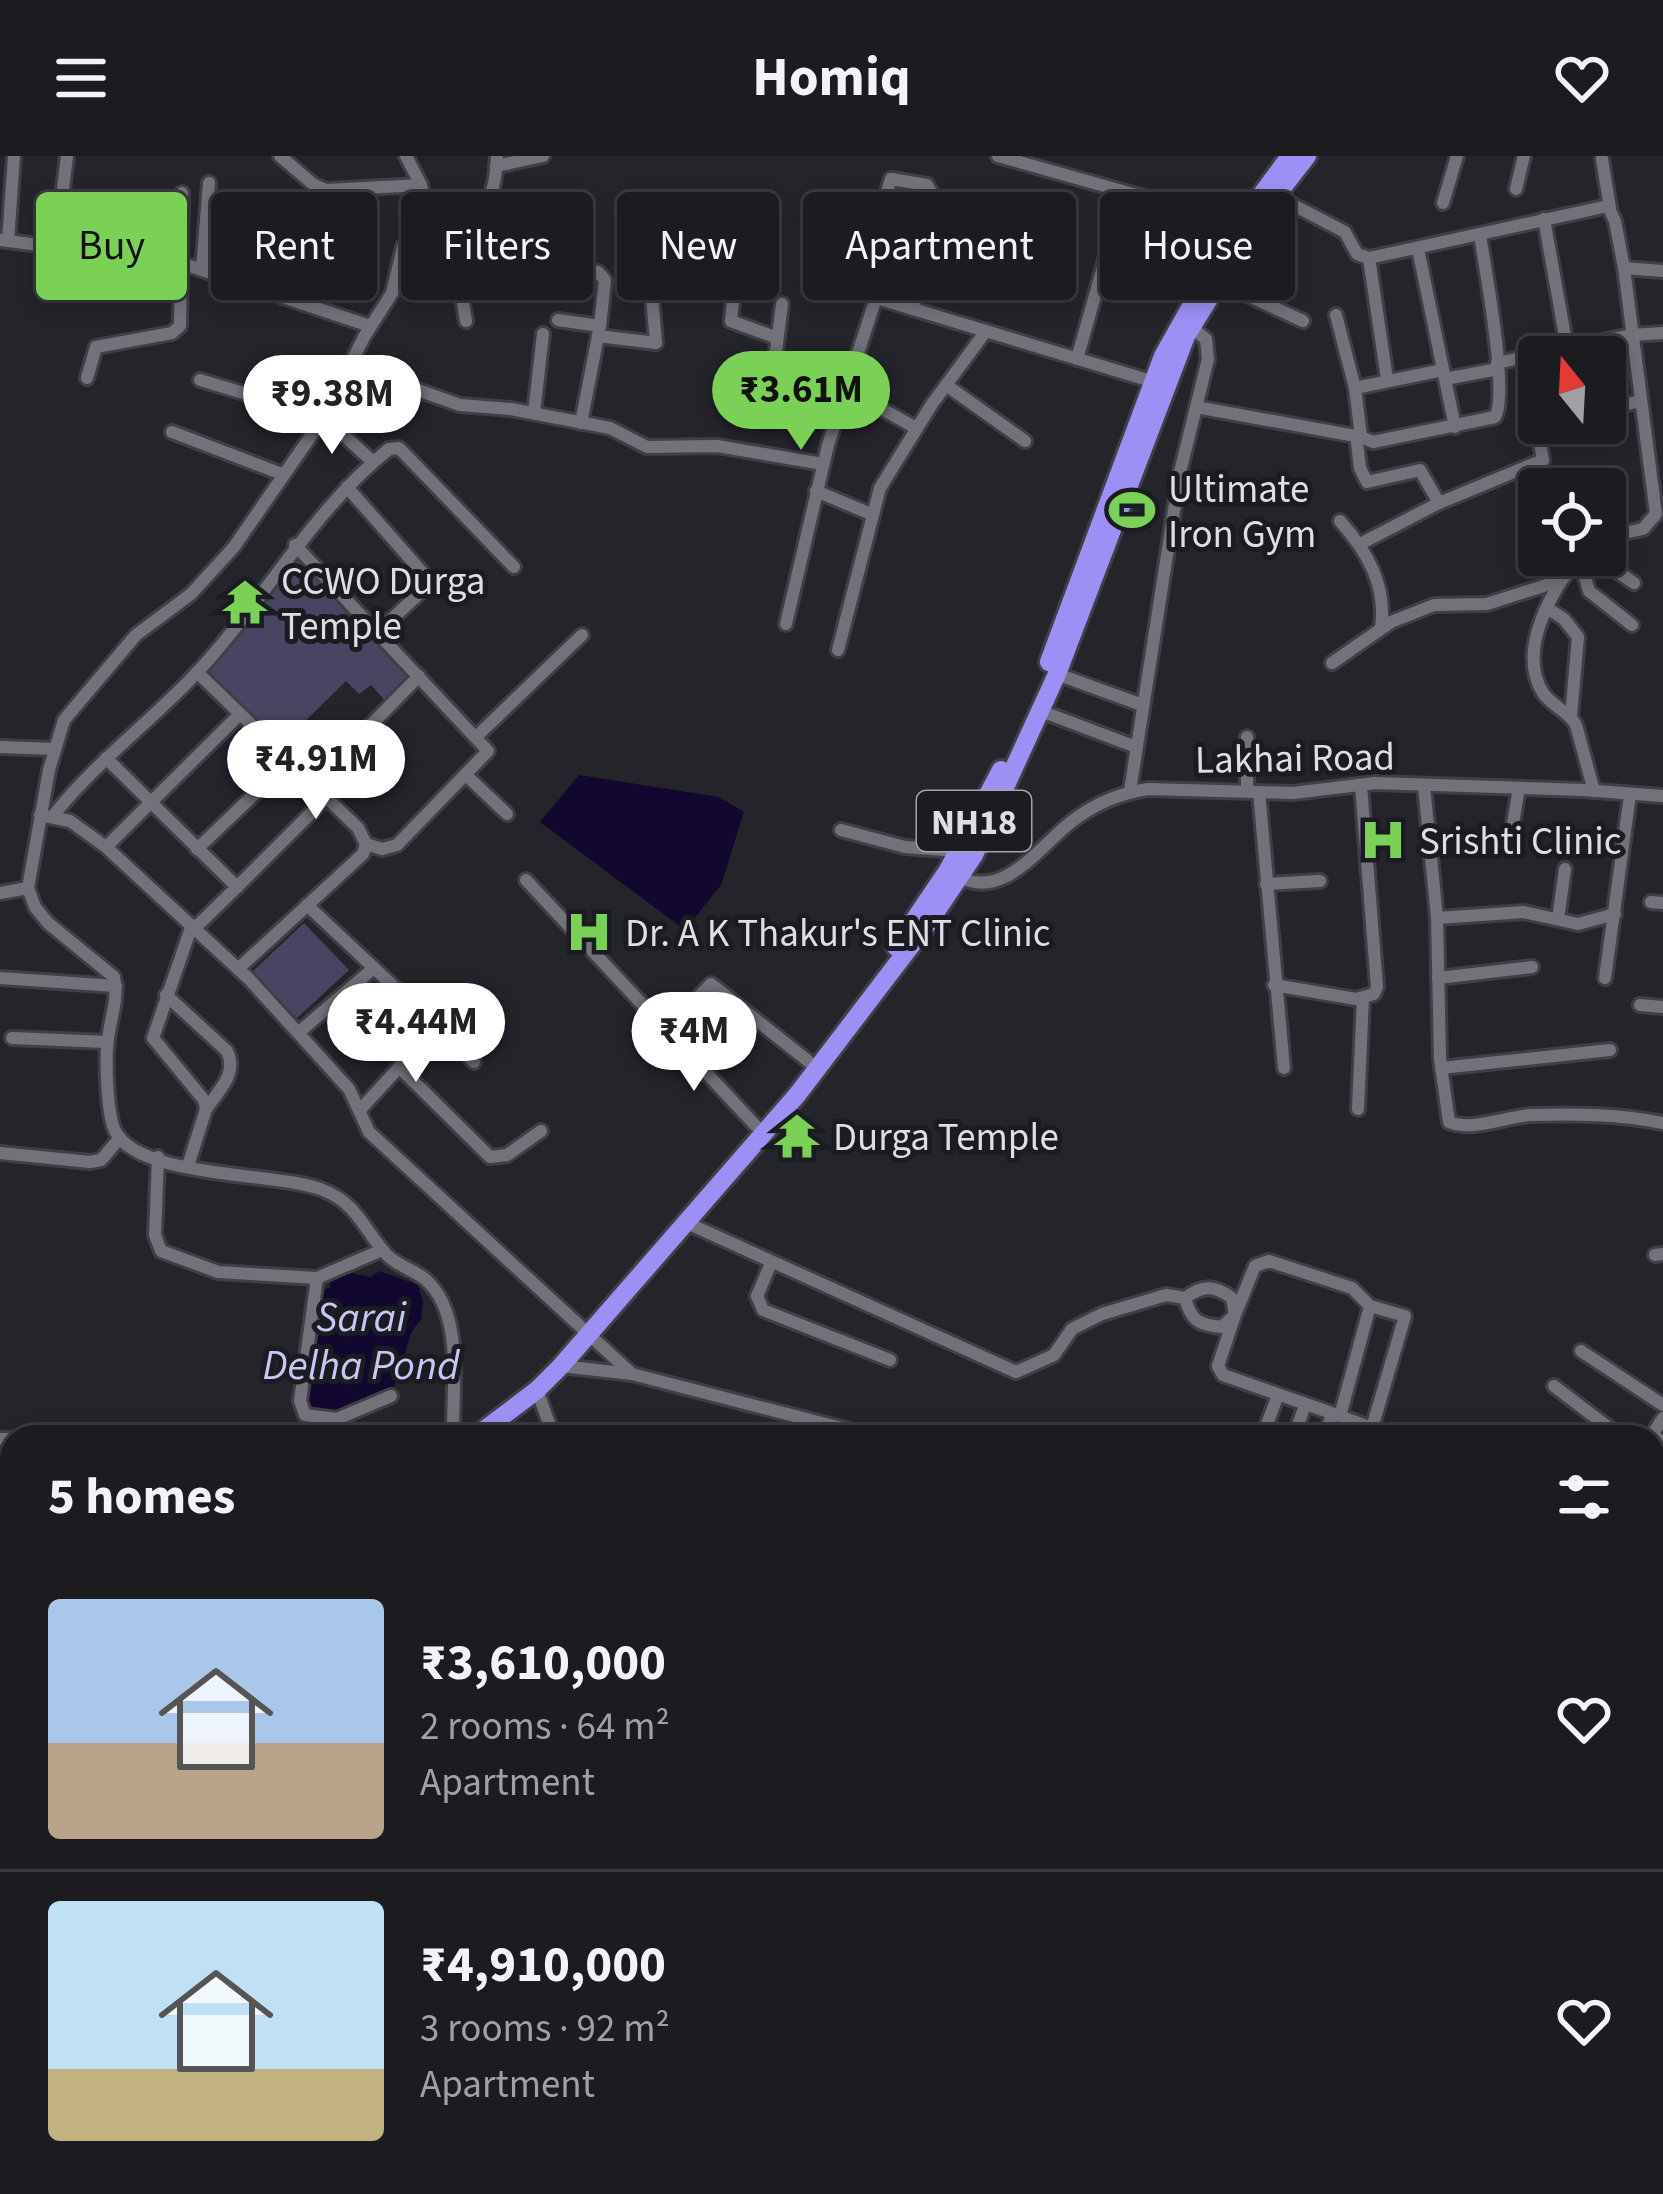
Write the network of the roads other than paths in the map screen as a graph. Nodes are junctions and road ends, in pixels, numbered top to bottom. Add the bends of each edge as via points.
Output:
1 (14, 156) edge
2 (67, 156) edge
3 (280, 156) edge
4 (406, 156) edge
5 (543, 156) edge
6 (998, 156) edge
7 (1290, 156) edge
8 (1307, 156) edge
9 (1457, 156) edge
10 (1524, 156) edge
11 (1602, 159) dead end
12 (496, 161) edge
13 (209, 183) dead end
14 (421, 185) junction
15 (1516, 189) dead end
16 (63, 192) edge
17 (422, 192) edge
18 (489, 192) edge
19 (886, 192) edge
20 (931, 192) edge
21 (1126, 192) edge
22 (1267, 192) edge
23 (1279, 192) edge
24 (1443, 203) dead end
25 (1295, 206) edge
26 (1610, 209) junction
27 (1544, 219) junction
28 (1480, 235) junction
29 (4, 240) edge
30 (36, 244) edge
31 (1418, 249) junction
32 (401, 255) edge
33 (1370, 259) junction
34 (187, 265) edge
35 (1624, 268) junction
36 (202, 269) junction
37 (1663, 271) edge
38 (593, 273) edge
39 (1100, 278) edge
40 (180, 300) edge
41 (462, 300) edge
42 (652, 300) edge
43 (875, 300) edge
44 (883, 300) edge
45 (914, 300) edge
46 (1191, 300) edge
47 (1206, 300) edge
48 (1258, 300) edge
49 (733, 301) dead end
50 (782, 304) dead end
51 (912, 309) junction
52 (1336, 315) dead end
53 (558, 320) dead end
54 (466, 321) dead end
55 (1303, 321) dead end
56 (370, 326) junction
57 (1191, 327) junction
58 (600, 331) junction
59 (986, 331) junction
60 (1663, 333) edge
61 (543, 334) dead end
62 (1631, 335) junction
63 (1565, 336) edge
64 (1626, 336) edge
65 (777, 338) junction
66 (1077, 358) junction
67 (1518, 361) edge
68 (350, 366) junction
69 (1497, 366) junction
70 (1444, 375) junction
71 (87, 378) dead end
72 (200, 380) dead end
73 (1387, 380) junction
74 (1151, 381) junction
75 (946, 385) junction
76 (1355, 388) junction
77 (846, 389) junction
78 (1641, 401) junction
79 (1626, 404) edge
80 (1196, 407) junction
81 (838, 412) junction
82 (534, 413) junction
83 (324, 416) junction
84 (581, 422) junction
85 (1455, 427) junction
86 (916, 428) junction
87 (172, 432) dead end
88 (1358, 436) junction
89 (1025, 442) dead end
90 (1540, 444) edge
91 (373, 462) junction
92 (823, 464) junction
93 (282, 474) junction
94 (347, 487) junction
95 (816, 490) junction
96 (1439, 503) junction
97 (871, 514) junction
98 (1340, 521) dead end
99 (1626, 533) edge
100 (1360, 544) junction
101 (295, 545) junction
102 (514, 568) dead end
103 (1565, 576) edge
104 (1587, 576) edge
105 (1621, 576) edge
106 (1560, 581) junction
107 (1634, 583) dead end
108 (1547, 608) junction
109 (786, 624) dead end
110 (1632, 625) dead end
111 (1382, 628) junction
112 (377, 633) junction
113 (582, 635) dead end
114 (838, 650) dead end
115 (1332, 663) dead end
116 (197, 672) junction
117 (1057, 674) junction
118 (419, 676) junction
119 (1142, 705) junction
120 (1041, 712) junction
121 (239, 715) junction
122 (1570, 716) junction
123 (477, 736) junction
124 (1246, 737) dead end
125 (0, 747) edge
126 (1136, 747) junction
127 (55, 748) junction
128 (106, 758) junction
129 (287, 763) junction
130 (466, 776) junction
131 (312, 785) junction
132 (1361, 785) junction
133 (1424, 786) junction
134 (1519, 788) junction
135 (1130, 791) junction
136 (1253, 791) junction
137 (1594, 791) junction
138 (1630, 795) junction
139 (1663, 796) edge
140 (326, 799) junction
141 (149, 804) junction
142 (507, 814) dead end
143 (46, 815) junction
144 (841, 830) dead end
145 (1510, 841) dead end
146 (366, 844) junction
147 (106, 847) junction
148 (196, 849) junction
149 (958, 851) junction
150 (1565, 869) dead end
151 (954, 874) junction
152 (526, 880) dead end
153 (1320, 881) dead end
154 (1267, 884) junction
155 (237, 887) junction
156 (28, 888) junction
157 (0, 893) edge
158 (307, 905) junction
159 (1616, 914) junction
160 (1437, 918) junction
161 (1558, 919) junction
162 (193, 927) junction
163 (238, 968) junction
164 (374, 968) junction
165 (1532, 968) dead end
166 (0, 978) edge
167 (1438, 978) junction
168 (1605, 978) dead end
169 (1274, 985) junction
170 (116, 986) junction
171 (166, 995) junction
172 (1363, 998) junction
173 (1640, 1005) dead end
174 (1663, 1007) edge
175 (436, 1027) junction
176 (668, 1029) junction
177 (298, 1033) junction
178 (12, 1038) dead end
179 (107, 1042) junction
180 (1610, 1050) dead end
181 (808, 1061) junction
182 (474, 1062) dead end
183 (399, 1067) junction
184 (1284, 1068) dead end
185 (1442, 1068) junction
186 (206, 1109) junction
187 (1358, 1109) dead end
188 (360, 1110) junction
189 (778, 1110) junction
190 (1663, 1123) edge
191 (756, 1126) junction
192 (541, 1130) dead end
193 (120, 1138) junction
194 (0, 1153) edge
195 (158, 1157) junction
196 (188, 1166) junction
197 (687, 1223) junction
198 (382, 1250) junction
199 (771, 1263) junction
200 (317, 1277) junction
201 (1185, 1298) junction
202 (1370, 1306) junction
203 (1235, 1315) junction
204 (586, 1332) junction
205 (1581, 1351) dead end
206 (890, 1360) dead end
207 (561, 1366) junction
208 (632, 1374) junction
209 (1554, 1385) dead end
210 (537, 1390) junction
211 (391, 1396) dead end
212 (1277, 1396) junction
213 (517, 1402) junction
214 (1306, 1405) junction
215 (1663, 1405) edge
216 (1336, 1415) junction
217 (453, 1425) edge
218 (489, 1425) edge
219 (550, 1425) edge
220 (819, 1425) edge
221 (1267, 1425) edge
222 (1298, 1425) edge
223 (1330, 1425) edge
224 (1350, 1425) edge
225 (1373, 1425) edge
226 (1606, 1425) edge

1 - 29 street
2 - 16 street
3 - 14 street via 326,190
4 - 14 street
5 - 12 street
6 - 21 street
7 - 22 highway, NH18
8 - 23 highway, NH18
9 - 24 street
10 - 15 street
11 - 26 street
12 - 18 street
13 - 36 street
14 - 17 street
19 - 20 street via 891,179
25 - 33 street via 1345,232 1357,254
26 - 27 street
26 - 35 street
27 - 28 street
27 - 63 street
28 - 31 street
28 - 69 street
29 - 30 street
31 - 33 street
31 - 70 street
32 - 56 street via 392,292
33 - 73 street
34 - 36 street
35 - 37 street
35 - 62 street
36 - 56 street
38 - 58 street via 603,275
39 - 66 street
40 - 71 street via 177,330 95,347
41 - 54 street
42 - 58 street via 656,343
43 - 77 street
44 - 51 street
45 - 51 street
46 - 74 highway, NH18
47 - 57 highway, NH18
48 - 55 street
49 - 65 street via 730,321
50 - 65 street
51 - 59 street
52 - 76 street
53 - 58 street
56 - 68 street
57 - 80 street via 1209,348
57 - 117 highway, NH18
58 - 84 street
59 - 66 street
59 - 75 street
60 - 62 street
61 - 82 street
62 - 64 street
62 - 78 street
65 - 81 street via 771,391
66 - 74 street
67 - 69 street
68 - 82 street via 445,401
68 - 83 street
69 - 70 street
69 - 85 street via 1499,412
70 - 73 street
70 - 85 street
72 - 83 street
73 - 76 street
74 - 149 highway, NH18 via 1042,679
75 - 86 street
75 - 89 street
76 - 88 street
77 - 81 street
77 - 86 street
78 - 79 street
78 - 99 street via 1656,514
80 - 88 street
80 - 119 street
81 - 92 street
82 - 84 street
83 - 91 street
83 - 93 street
84 - 92 street via 647,448 717,446
85 - 88 street via 1372,442
86 - 97 street
87 - 93 street
88 - 96 street via 1363,478 1420,470
90 - 96 street via 1543,460
91 - 94 street
91 - 102 street via 399,448
92 - 95 street
93 - 127 street via 210,576 136,634 73,706
94 - 101 street
94 - 112 street via 428,579
95 - 97 street
95 - 109 street
96 - 100 street
97 - 114 street
98 - 100 street
100 - 111 street via 1380,594
101 - 112 street
101 - 116 street
103 - 106 street
104 - 110 street via 1589,591
105 - 107 street
106 - 108 street
106 - 111 street via 1487,604 1434,605
108 - 122 street via 1578,637
108 - 122 street via 1536,675 1546,698
111 - 115 street
112 - 118 street
113 - 123 street
116 - 121 street
116 - 128 street
117 - 119 street
117 - 120 highway, NH18
118 - 123 street
118 - 131 street
119 - 126 street
120 - 126 street
120 - 151 highway, NH18 via 980,844
121 - 129 street
121 - 141 street
122 - 137 street
123 - 130 street via 487,755
124 - 136 street
125 - 127 street
126 - 135 street
127 - 143 street
128 - 141 street
128 - 143 street
129 - 131 street
129 - 148 street
130 - 142 street
130 - 146 street via 397,844
131 - 140 street
132 - 133 street, Lakhai Road
132 - 136 street, Lakhai Road
132 - 172 street via 1377,987
133 - 134 street, Lakhai Road
133 - 160 street
134 - 137 street, Lakhai Road
134 - 145 street
135 - 136 street, Lakhai Road
135 - 151 street, Lakhai Road via 1087,811 997,881 973,885
136 - 154 street
137 - 138 street, Lakhai Road
138 - 139 street, Lakhai Road
138 - 159 street
140 - 146 street
140 - 155 street
141 - 147 street
141 - 148 street
143 - 147 street
143 - 156 street
144 - 149 street
146 - 158 street
147 - 162 street
148 - 155 street
149 - 151 highway, NH18
150 - 161 street
151 - 181 highway, NH18
151 - 189 highway, NH18
152 - 176 street
153 - 154 street
154 - 169 street
155 - 162 street
156 - 157 street
156 - 170 street via 48,922 108,969
158 - 163 street
158 - 164 street
159 - 161 street via 1577,924
159 - 168 street
160 - 161 street via 1524,912
160 - 167 street
162 - 163 street
162 - 171 street
163 - 177 street
164 - 175 street
164 - 177 street
165 - 167 street
166 - 170 street
167 - 185 street
169 - 172 street
169 - 184 street
170 - 179 street
171 - 186 street via 153,1038
171 - 186 street via 232,1061
172 - 187 street
173 - 174 street
175 - 182 street
175 - 183 street
176 - 181 street via 711,984
176 - 191 street
177 - 188 street
178 - 179 street
179 - 193 street
180 - 185 street
181 - 189 highway, NH18
183 - 188 street
183 - 192 street via 490,1157 507,1155
185 - 190 street via 1453,1125 1610,1114
186 - 196 street
188 - 204 street via 369,1132
189 - 191 highway, NH18
189 - 197 highway, NH18
191 - 204 highway, NH18
193 - 194 street via 90,1162
193 - 195 street
195 - 196 street
195 - 200 street via 154,1234 161,1251 226,1274
196 - 198 street via 321,1189 358,1214
197 - 199 street
197 - 204 highway, NH18
198 - 200 street
198 - 217 street via 425,1279 442,1304 452,1341
199 - 201 street via 1016,1372 1054,1355 1072,1329 1102,1314 1166,1295
199 - 206 street via 757,1296 763,1310
200 - 211 street via 300,1401 305,1415 337,1419
201 - 203 street via 1202,1287 1220,1289
201 - 203 street via 1201,1325 1222,1327
202 - 203 street via 1352,1288 1269,1261 1256,1266
202 - 216 street
202 - 225 street via 1405,1316
203 - 212 street via 1219,1371
204 - 207 highway, NH18
204 - 208 street
204 - 213 highway, NH18
205 - 215 street
207 - 208 street
207 - 210 highway, NH18
208 - 220 street
209 - 226 street
210 - 213 highway, NH18
210 - 219 street
212 - 214 street
212 - 221 street
213 - 218 highway, NH18
214 - 216 street
214 - 222 street
216 - 223 street
216 - 224 street

